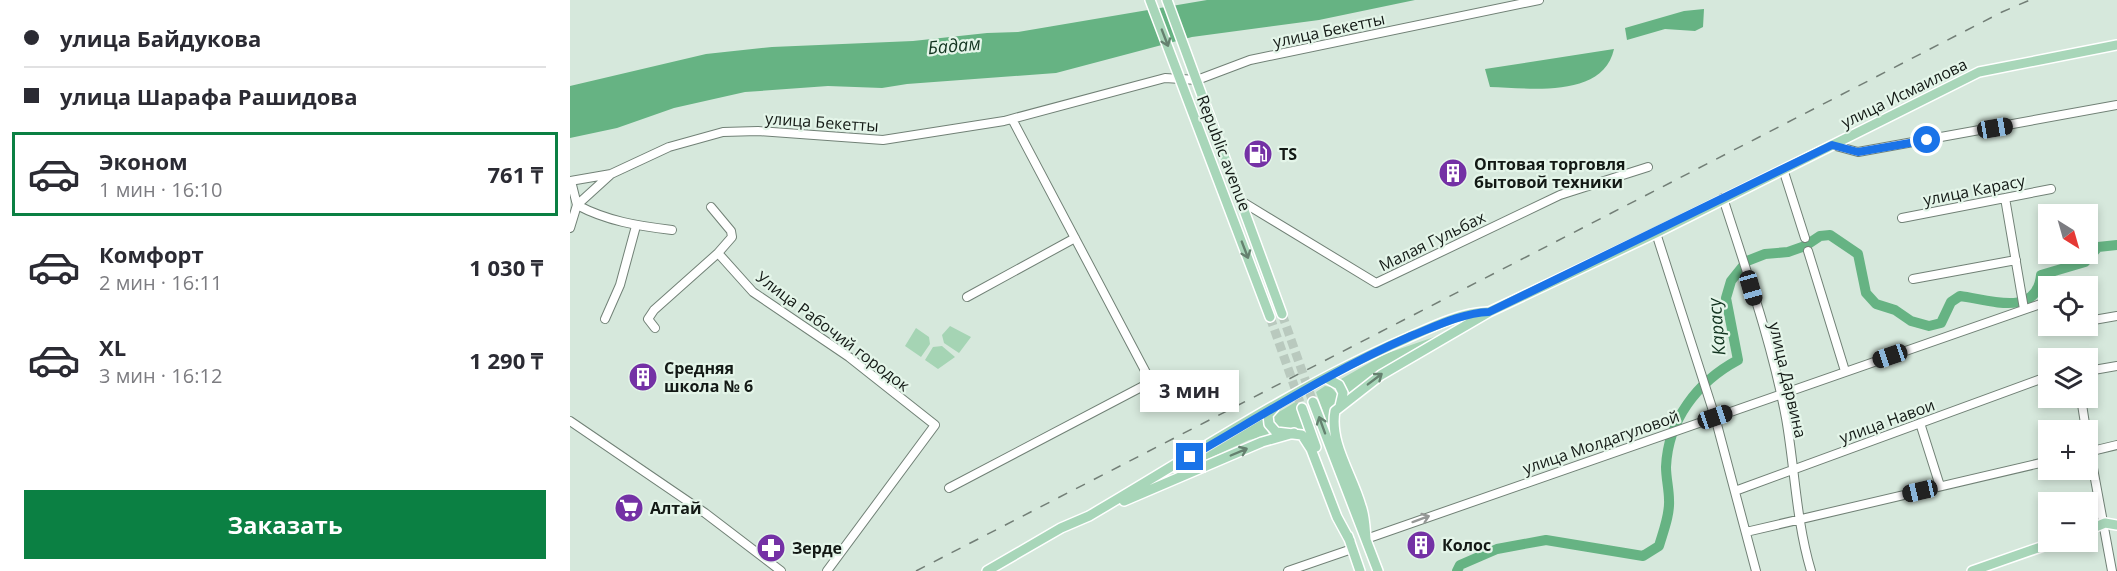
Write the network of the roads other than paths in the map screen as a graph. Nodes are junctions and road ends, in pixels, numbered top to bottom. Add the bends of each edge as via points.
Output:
1 (1150, 0) edge
2 (1167, 0) edge
3 (1539, 0) edge
4 (2117, 45) edge
5 (1197, 77) junction
6 (1180, 78) junction
7 (2117, 105) edge
8 (1012, 119) junction
9 (1832, 145) junction
10 (1648, 167) dead end
11 (1783, 169) junction
12 (611, 174) junction
13 (570, 181) edge
14 (2051, 189) dead end
15 (1723, 198) junction
16 (2005, 198) junction
17 (1241, 201) junction
18 (577, 205) junction
19 (711, 207) dead end
20 (1902, 218) dead end
21 (636, 226) junction
22 (570, 228) edge
23 (672, 230) dead end
24 (1656, 232) junction
25 (1075, 238) junction
26 (1804, 238) dead end
27 (1808, 251) dead end
28 (718, 254) junction
29 (2016, 260) junction
30 (1913, 279) dead end
31 (967, 297) dead end
32 (2038, 303) edge
33 (2024, 306) junction
34 (1489, 312) junction
35 (1282, 314) tunnel mouth
36 (2117, 316) edge
37 (1270, 317) tunnel mouth
38 (605, 319) dead end
39 (2098, 319) edge
40 (655, 328) dead end
41 (2117, 366) edge
42 (2098, 369) edge
43 (1845, 371) junction
44 (1326, 378) junction
45 (2038, 380) edge
46 (1781, 394) junction
47 (1313, 402) tunnel mouth
48 (1276, 406) junction
49 (1340, 406) junction
50 (1302, 408) tunnel mouth
51 (1715, 417) junction
52 (570, 421) edge
53 (1920, 423) junction
54 (1294, 433) junction
55 (2117, 445) edge
56 (2098, 450) edge
57 (2038, 464) edge
58 (1794, 470) junction
59 (2095, 480) edge
60 (1940, 486) junction
61 (949, 488) dead end
62 (1735, 491) junction
63 (1089, 516) junction
64 (1799, 520) junction
65 (2105, 523) junction
66 (2117, 525) edge
67 (2098, 526) edge
68 (1746, 532) junction
69 (1366, 538) junction
70 (1351, 545) junction
71 (2038, 548) edge
72 (781, 571) edge
73 (827, 571) edge
74 (987, 571) edge
75 (1287, 571) edge
76 (1360, 571) edge
77 (1378, 571) edge
78 (1755, 571) edge
79 (1811, 571) edge
80 (1972, 571) edge
81 (2112, 571) edge

1 -> 6 main road, Republic avenue
2 - 5 main road, Republic avenue
3 - 5 street, улица Бекетты via 1250,60
4 - 9 main road, улица Исмаилова via 1979,72
5 - 6 street, улица Бекетты
5 - 17 main road, Republic avenue
6 - 8 street, улица Бекетты via 1165,78
6 -> 37 main road, Republic avenue
7 - 9 street via 1858,152
8 - 12 street, улица Бекетты via 884,140 723,132 669,147
8 - 25 street
9 - 11 main road, улица Исмаилова
10 - 17 street, Малая Гульбах via 1560,195 1376,283
11 - 15 main road, улица Исмаилова
11 - 26 street
12 - 13 street, улица Бекетты
12 - 18 street
13 - 18 street
14 - 16 street, улица Карасу
15 - 24 main road, улица Исмаилова
15 - 46 street, улица Дарвина
16 - 20 street, улица Карасу
16 - 29 street
17 - 35 main road, Republic avenue
18 - 21 street via 596,215
18 - 22 street
19 - 28 street via 732,237
21 - 23 street
21 - 38 street via 620,285
24 - 34 main road, улица Исмаилова
24 - 51 street
25 - 31 street
25 - 61 street via 1151,382
27 - 43 street
28 - 40 street via 654,310 648,319
28 - 73 street, Улица Рабочий городок via 753,292 849,357 935,425
29 - 30 street
29 - 33 street
32 - 33 street, улица Молдагуловой
33 - 43 street, улица Молдагуловой
34 - 44 main road, улица Исмаилова via 1474,313 1431,328
49 -> 34 main road, улица Исмаилова via 1381,375
36 - 39 street
41 - 42 street
43 - 46 street, улица Молдагуловой
44 - 48 main road, улица Исмаилова
44 - 49 main road via 1339,385 1343,393
45 - 53 street, улица Навои
46 - 51 street, улица Молдагуловой
46 - 58 street, улица Дарвина
69 -> 47 main road
48 - 54 main road via 1268,415 1269,424 1276,432
48 - 63 main road, улица Исмаилова
49 - 69 main road via 1335,411 1334,431 1362,507
50 - 70 main road
51 - 62 street
69 -> 51 street, улица Молдагуловой
52 - 72 street via 705,513
53 - 58 street, улица Навои
53 - 60 street
63 -> 54 main road via 1262,442
54 - 70 main road via 1302,435 1311,449 1336,517
55 - 56 street
57 - 60 street
58 - 62 street, улица Навои
58 - 64 street, улица Дарвина
59 - 65 street
60 - 64 street
62 - 68 street
63 - 74 main road
64 - 68 street
64 - 79 street, улица Дарвина
65 - 66 main road
65 - 67 main road
65 - 81 street
68 - 78 street
69 - 77 main road
70 - 75 street
70 - 76 main road
71 - 80 main road

